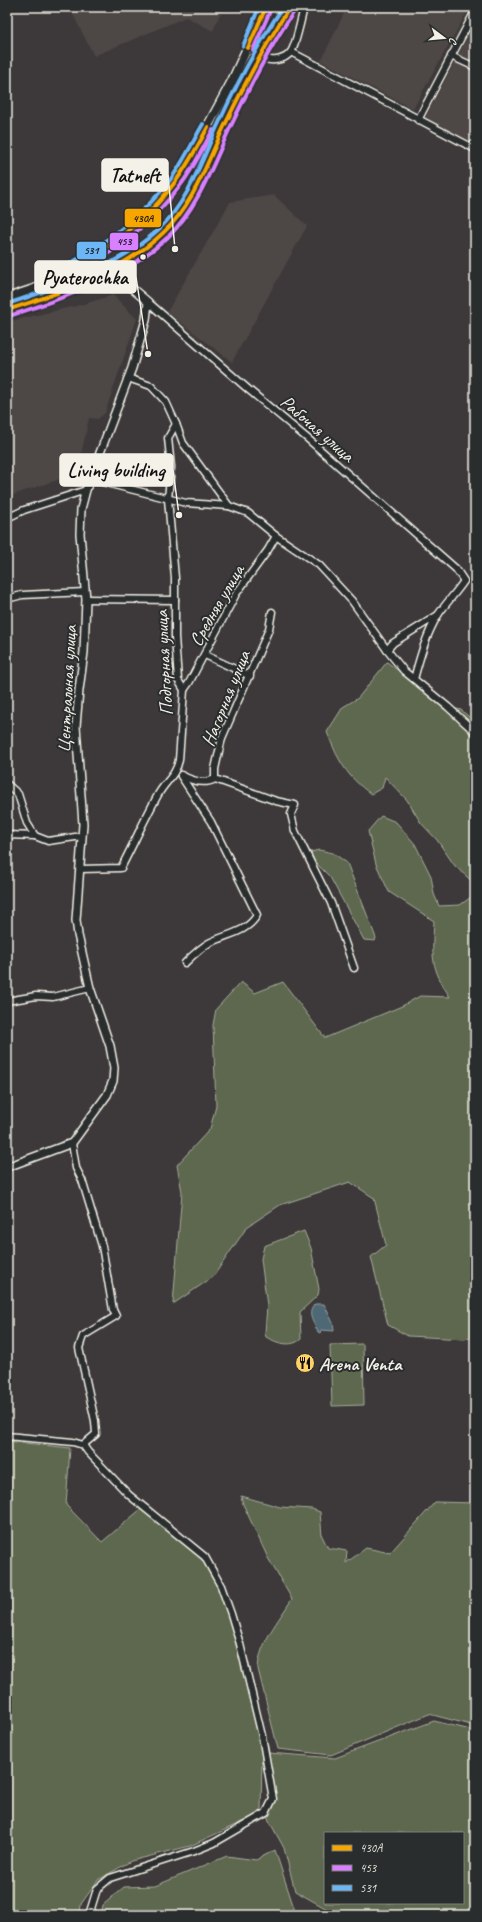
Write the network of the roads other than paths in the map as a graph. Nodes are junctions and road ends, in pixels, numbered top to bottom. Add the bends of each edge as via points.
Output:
1 (290, 7) edge
2 (304, 7) edge
3 (264, 9) edge
4 (475, 11) edge
5 (256, 33) junction
6 (291, 52) junction
7 (259, 54) junction
8 (451, 56) junction
9 (475, 68) edge
10 (418, 120) junction
11 (475, 149) edge
12 (108, 269) junction
13 (7, 298) edge
14 (148, 302) junction
15 (7, 310) edge
16 (128, 378) junction
17 (176, 424) junction
18 (90, 479) junction
19 (86, 490) junction
20 (168, 499) junction
21 (229, 506) junction
22 (7, 518) edge
23 (276, 536) junction
24 (86, 596) junction
25 (7, 599) edge
26 (175, 600) junction
27 (272, 612) dead end
28 (438, 614) junction
29 (387, 650) junction
30 (204, 655) junction
31 (250, 676) junction
32 (414, 679) junction
33 (184, 690) junction
34 (475, 732) edge
35 (179, 773) junction
36 (215, 779) junction
37 (7, 784) edge
38 (7, 835) edge
39 (35, 836) junction
40 (82, 836) junction
41 (80, 869) junction
42 (185, 963) dead end
43 (354, 968) dead end
44 (90, 988) junction
45 (7, 1001) edge
46 (72, 1143) junction
47 (7, 1167) edge
48 (7, 1436) edge
49 (84, 1445) junction
50 (89, 1915) edge

1 - 7 main road
2 - 6 street
3 - 5 main road
4 - 8 street
5 - 7 street
5 - 13 main road via 189,162 158,203 125,234 73,269 34,289
6 - 7 street via 274,60 267,60
6 - 10 street
7 - 12 main road via 201,177 181,211 164,232 142,251
8 - 9 street
8 - 10 street
10 - 11 street
12 - 14 street
12 - 15 main road via 65,290
14 - 16 street, Центральная улица via 146,320
14 - 28 street, Рабочая улица via 456,570 464,581
16 - 17 street via 151,386 166,402
16 - 18 street, Центральная улица
17 - 20 street, Подгорная улица via 168,438 171,467
17 - 21 street via 183,443
18 - 19 street, Центральная улица
18 - 20 street
19 - 22 street
19 - 24 street, Центральная улица via 81,509 80,534
20 - 21 street
20 - 26 street, Подгорная улица
21 - 23 street via 248,513
23 - 29 street via 319,565 334,580
23 - 30 street, Средняя улица via 236,594
24 - 25 street via 22,595
24 - 26 street
24 - 40 street, Центральная улица via 84,652 76,726
26 - 33 street, Подгорная улица via 178,680
27 - 31 street, Нагорная улица via 269,629
28 - 29 street via 393,643
28 - 32 street via 428,633
29 - 32 street
30 - 31 street
30 - 33 street, Средняя улица
31 - 36 street, Нагорная улица via 222,738
32 - 34 street
33 - 35 street, Подгорная улица
35 - 36 street via 203,782
35 - 41 street via 165,782 122,868
35 - 42 street via 211,822 257,915 243,930 209,943
36 - 43 street via 295,805 291,814 295,831 331,903
37 - 39 street via 18,794 27,823
38 - 39 street
39 - 40 street via 48,841
40 - 41 street, Центральная улица
41 - 44 street, Центральная улица via 76,920
44 - 45 street via 53,997 36,996
44 - 46 street, Центральная улица via 110,1046 114,1068 113,1081 107,1095
46 - 47 street
46 - 49 street via 76,1168 102,1246 116,1316 83,1336 78,1348 96,1434
48 - 49 street
49 - 50 street via 129,1495 205,1557 221,1586 238,1636 262,1736 272,1799 266,1813 214,1843 110,1878 97,1889

